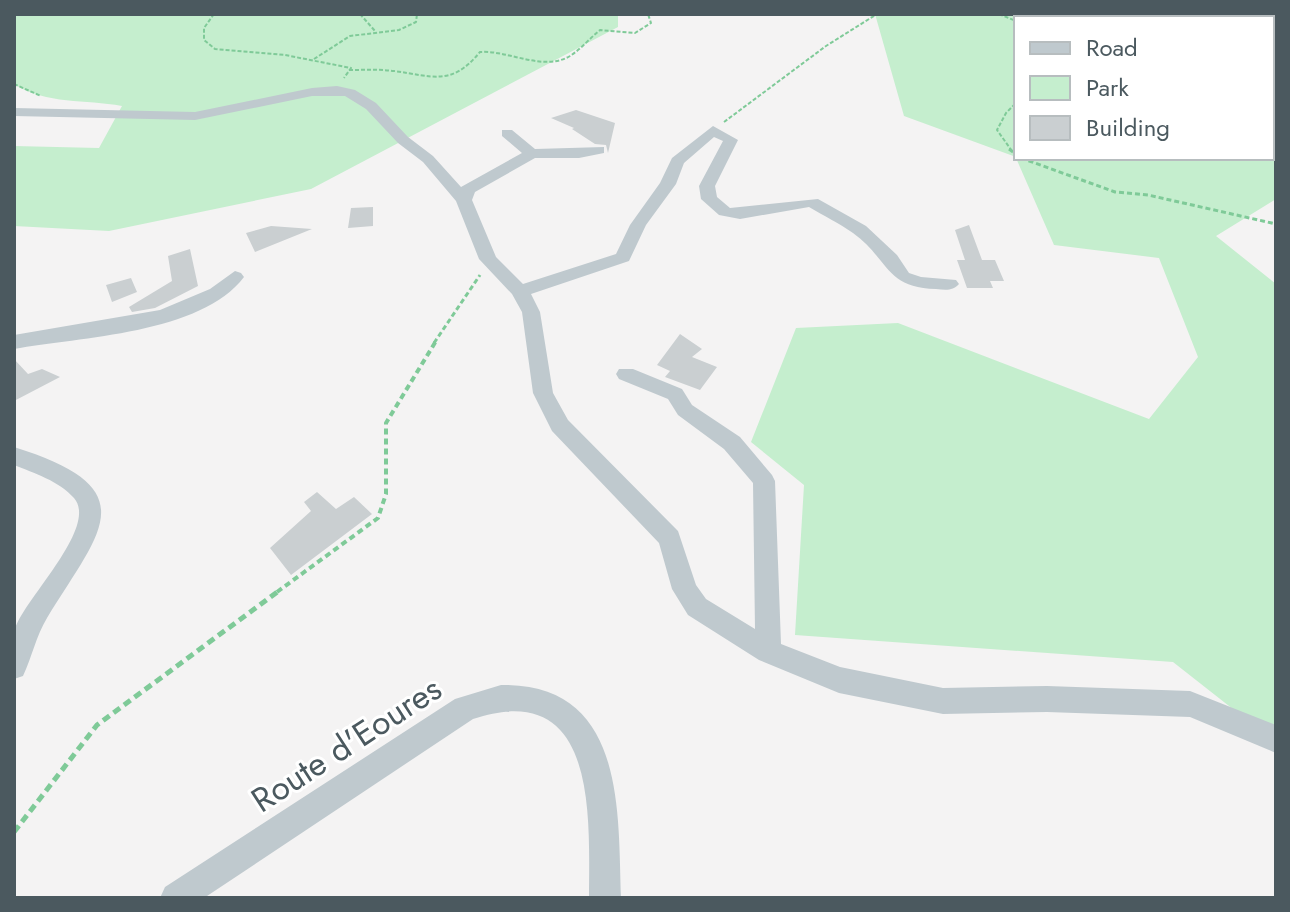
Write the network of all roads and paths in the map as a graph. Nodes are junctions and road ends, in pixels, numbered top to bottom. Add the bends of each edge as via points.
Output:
1 (214, 14) edge
2 (360, 14) edge
3 (417, 14) edge
4 (648, 14) edge
5 (877, 14) edge
6 (375, 31) junction
7 (312, 60) junction
8 (349, 70) junction
9 (338, 80) junction
10 (14, 84) edge
11 (50, 99) dead end
12 (1014, 105) edge
13 (14, 112) edge
14 (713, 130) junction
15 (507, 133) dead end
16 (599, 150) dead end
17 (1014, 152) edge
18 (530, 155) junction
19 (1027, 160) edge
20 (464, 200) junction
21 (1276, 224) edge
22 (488, 259) junction
23 (235, 277) dead end
24 (950, 284) dead end
25 (520, 291) junction
26 (14, 342) edge
27 (626, 374) dead end
28 (14, 455) edge
29 (768, 651) junction
30 (14, 667) edge
31 (1276, 739) edge
32 (14, 832) edge
33 (176, 898) edge
34 (605, 898) edge

1 - 7 path via 204,28 204,40 215,49
2 - 6 path
3 - 6 path via 407,30
4 - 8 path via 651,23 635,33 600,30 576,53 558,61 492,49 447,78
5 - 14 path
6 - 7 path via 339,40
7 - 8 path
8 - 9 path
9 - 13 street via 195,116
9 - 20 street via 428,159
10 - 11 path
12 - 17 path via 997,130
14 - 24 street via 731,140 707,186 709,199 725,212 812,202 860,230 903,277
14 - 25 street via 677,161 623,257
15 - 18 street
16 - 18 street via 573,156 541,151
18 - 20 street via 468,189
19 - 21 path via 1115,192
20 - 22 street
22 - 25 street
22 - 32 path via 386,423 386,494 378,518 97,725
23 - 26 street via 215,294 158,317
25 - 29 street via 531,312 543,393 560,425 670,538 685,589 697,607
27 - 29 street via 675,394 685,410 732,443 764,481
28 - 30 street via 73,484 89,501 92,521 36,613
29 - 31 street via 839,680 943,701 1190,704
33 - 34 street, Route d'Eoures via 465,708 503,698 535,699 564,714 589,740 600,780

